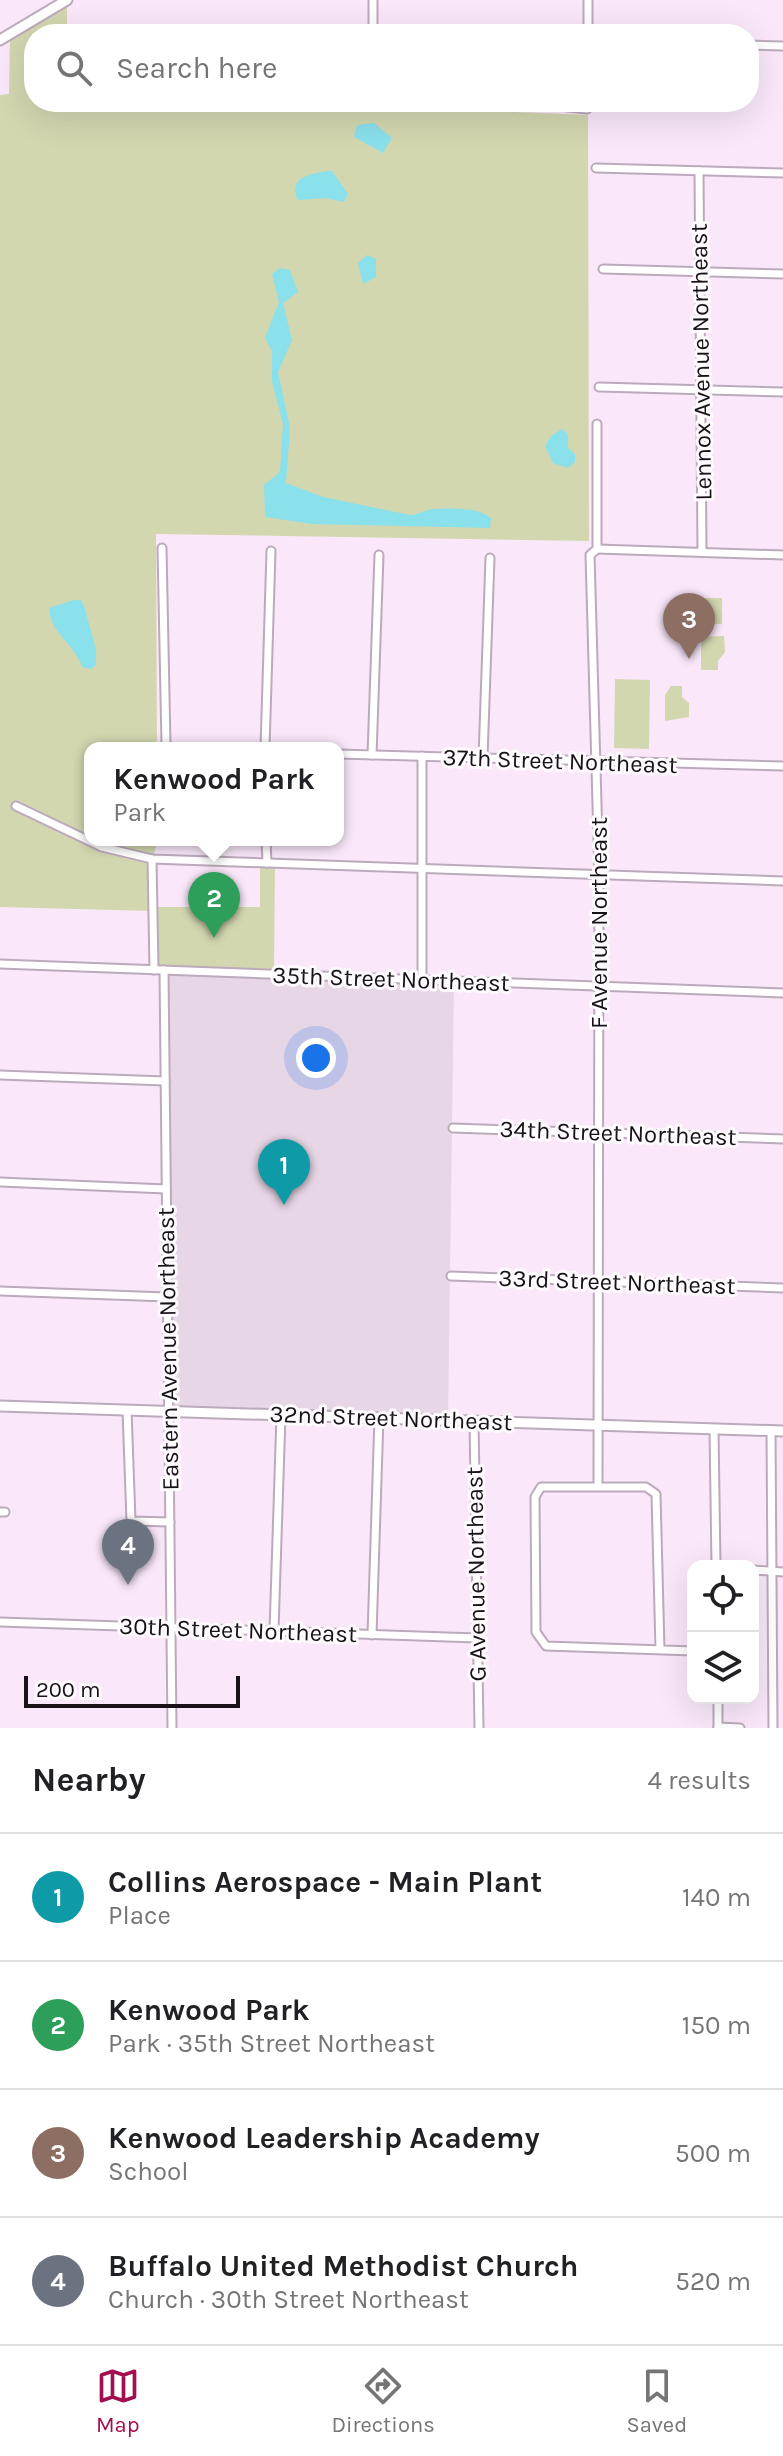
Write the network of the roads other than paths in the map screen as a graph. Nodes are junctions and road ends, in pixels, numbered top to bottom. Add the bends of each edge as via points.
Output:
1 (67, 0) edge
2 (373, 0) edge
3 (588, 0) edge
4 (27, 24) edge
5 (373, 24) edge
6 (588, 24) edge
7 (24, 26) edge
8 (0, 40) edge
9 (759, 45) edge
10 (783, 46) edge
11 (596, 168) dead end
12 (699, 171) junction
13 (783, 173) edge
14 (603, 269) dead end
15 (700, 272) junction
16 (783, 274) edge
17 (599, 387) dead end
18 (702, 390) junction
19 (783, 392) edge
20 (597, 424) dead end
21 (162, 548) dead end
22 (597, 549) junction
23 (271, 551) dead end
24 (702, 552) junction
25 (379, 555) dead end
26 (783, 555) edge
27 (490, 558) dead end
28 (169, 742) edge
29 (265, 742) edge
30 (344, 754) edge
31 (372, 755) junction
32 (422, 756) junction
33 (483, 758) junction
34 (598, 763) junction
35 (783, 766) edge
36 (16, 806) dead end
37 (84, 838) edge
38 (100, 846) edge
39 (266, 846) edge
40 (152, 859) junction
41 (267, 863) junction
42 (422, 868) junction
43 (599, 875) junction
44 (783, 881) edge
45 (0, 964) edge
46 (154, 970) junction
47 (164, 970) junction
48 (422, 980) junction
49 (599, 987) junction
50 (783, 993) edge
51 (0, 1075) edge
52 (165, 1081) junction
53 (453, 1128) dead end
54 (600, 1133) junction
55 (783, 1139) edge
56 (0, 1182) edge
57 (166, 1189) junction
58 (451, 1276) dead end
59 (600, 1282) junction
60 (783, 1288) edge
61 (0, 1291) edge
62 (167, 1297) junction
63 (0, 1406) edge
64 (127, 1410) junction
65 (169, 1411) junction
66 (281, 1415) junction
67 (379, 1417) junction
68 (474, 1421) junction
69 (599, 1425) junction
70 (714, 1429) junction
71 (771, 1430) junction
72 (783, 1431) edge
73 (598, 1485) junction
74 (170, 1522) junction
75 (716, 1560) edge
76 (759, 1570) edge
77 (772, 1571) junction
78 (783, 1572) edge
79 (0, 1622) edge
80 (171, 1628) junction
81 (274, 1631) junction
82 (372, 1635) junction
83 (477, 1638) junction
84 (660, 1650) junction
85 (687, 1651) edge
86 (718, 1704) edge
87 (172, 1728) edge
88 (479, 1728) edge
89 (718, 1728) edge
90 (740, 1728) edge
91 (773, 1728) edge

1 - 4 main road
2 - 5 street
3 - 6 street
7 - 8 main road
9 - 10 street
11 - 12 street
12 - 13 street
12 - 15 street, Lennox Avenue Northeast
14 - 15 street
15 - 16 street
15 - 18 street, Lennox Avenue Northeast
17 - 18 street
18 - 19 street
18 - 24 street, Lennox Avenue Northeast
20 - 22 street, F Avenue Northeast
21 - 28 street
22 - 24 street
22 - 34 street, F Avenue Northeast via 590,555
23 - 29 street
24 - 26 street
25 - 31 street
27 - 33 street
30 - 31 street, 37th Street Northeast
31 - 32 street, 37th Street Northeast
32 - 33 street, 37th Street Northeast
32 - 42 street
33 - 34 street, 37th Street Northeast
34 - 35 street, 37th Street Northeast
34 - 43 street, F Avenue Northeast
36 - 37 street
38 - 40 street
39 - 41 street
40 - 41 street
40 - 46 street
41 - 42 street
42 - 43 street
42 - 48 street
43 - 44 street
43 - 49 street, F Avenue Northeast
45 - 46 street, 35th Street Northeast
46 - 47 street, 35th Street Northeast
47 - 48 street, 35th Street Northeast
47 - 52 street, Eastern Avenue Northeast
48 - 49 street, 35th Street Northeast
49 - 50 street, 35th Street Northeast
49 - 54 street, F Avenue Northeast
51 - 52 street
52 - 57 street, Eastern Avenue Northeast
53 - 54 street, 34th Street Northeast
54 - 55 street, 34th Street Northeast
54 - 59 street, F Avenue Northeast
56 - 57 street
57 - 62 street, Eastern Avenue Northeast
58 - 59 street, 33rd Street Northeast
59 - 60 street, 33rd Street Northeast
59 - 69 street, F Avenue Northeast
61 - 62 street
62 - 65 street, Eastern Avenue Northeast
63 - 64 main road, 32nd Street Northeast
64 - 65 main road, 32nd Street Northeast
64 - 74 street via 131,1521
65 - 66 main road, 32nd Street Northeast
65 - 74 street, Eastern Avenue Northeast
66 - 67 main road, 32nd Street Northeast
66 - 81 street
67 - 68 main road, 32nd Street Northeast
67 - 82 street
68 - 69 main road, 32nd Street Northeast
68 - 83 street, G Avenue Northeast
69 - 70 main road, 32nd Street Northeast
69 - 73 street, F Avenue Northeast
70 - 71 main road, 32nd Street Northeast
70 - 75 street
71 - 72 main road, 32nd Street Northeast
71 - 77 street
73 - 84 street via 646,1487 656,1494
73 - 84 street via 541,1487 535,1497 536,1632 541,1643
74 - 80 street, Eastern Avenue Northeast
76 - 77 street
77 - 78 street
77 - 91 street
79 - 80 street, 30th Street Northeast
80 - 81 street, 30th Street Northeast
80 - 87 street, Eastern Avenue Northeast
81 - 82 street, 30th Street Northeast
82 - 83 street, 30th Street Northeast
83 - 88 street, G Avenue Northeast
84 - 85 street
86 - 89 street
89 - 90 street

